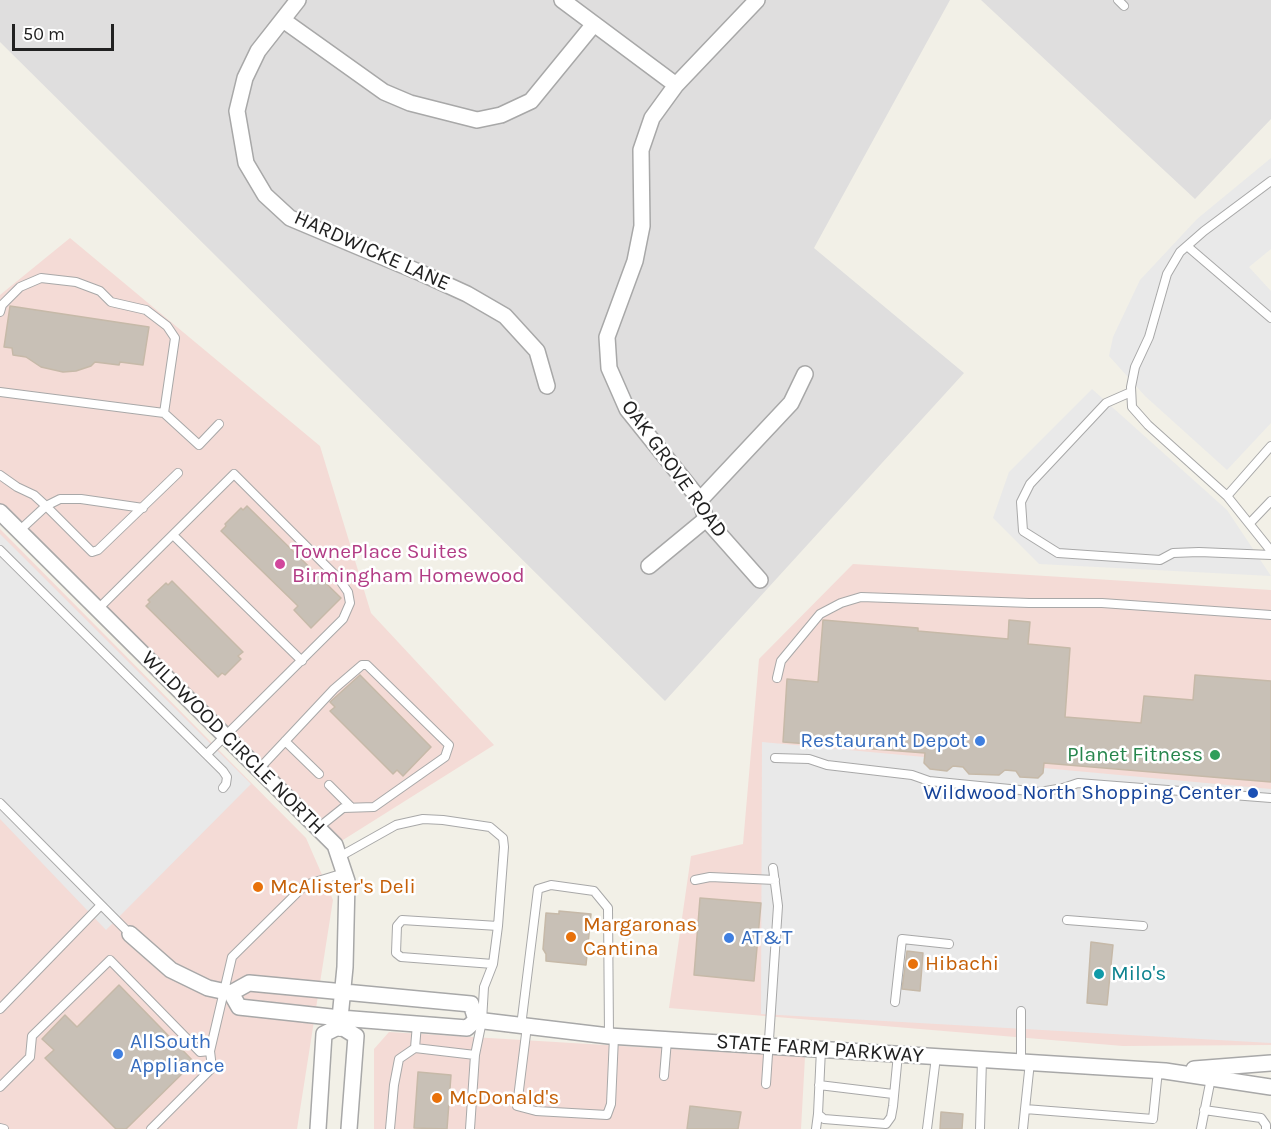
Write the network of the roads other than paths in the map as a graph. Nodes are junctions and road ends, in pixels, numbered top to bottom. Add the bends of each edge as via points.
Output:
1 (298, 0) edge
2 (562, 0) edge
3 (757, 0) edge
4 (283, 20) junction
5 (594, 24) junction
6 (676, 85) junction
7 (1271, 181) edge
8 (1188, 246) junction
9 (0, 312) edge
10 (1271, 318) edge
11 (805, 374) dead end
12 (547, 386) dead end
13 (0, 392) edge
14 (1131, 392) junction
15 (164, 413) junction
16 (219, 424) dead end
17 (1271, 446) edge
18 (178, 473) dead end
19 (0, 475) edge
20 (1227, 496) junction
21 (700, 500) junction
22 (1271, 501) edge
23 (46, 506) junction
24 (143, 508) junction
25 (0, 512) edge
26 (706, 519) junction
27 (1250, 524) junction
28 (19, 531) junction
29 (173, 535) junction
30 (0, 550) edge
31 (1271, 551) edge
32 (1271, 555) edge
33 (649, 566) dead end
34 (760, 580) dead end
35 (98, 609) junction
36 (1271, 615) edge
37 (302, 662) junction
38 (777, 678) dead end
39 (225, 735) junction
40 (285, 741) junction
41 (207, 754) junction
42 (775, 758) dead end
43 (259, 769) junction
44 (319, 774) dead end
45 (329, 785) dead end
46 (223, 788) dead end
47 (1271, 798) edge
48 (0, 803) edge
49 (350, 806) junction
50 (318, 828) junction
51 (339, 857) junction
52 (773, 868) dead end
53 (344, 873) junction
54 (695, 880) dead end
55 (775, 880) junction
56 (101, 905) junction
57 (1067, 920) dead end
58 (498, 926) junction
59 (1143, 927) dead end
60 (130, 934) joint
61 (949, 944) dead end
62 (493, 964) junction
63 (227, 992) junction
64 (342, 992) junction
65 (895, 1002) dead end
66 (0, 1009) edge
67 (1021, 1011) dead end
68 (479, 1020) junction
69 (340, 1022) junction
70 (417, 1024) junction
71 (524, 1026) junction
72 (612, 1036) junction
73 (667, 1040) junction
74 (769, 1046) junction
75 (415, 1048) junction
76 (821, 1049) junction
77 (210, 1051) junction
78 (898, 1054) junction
79 (475, 1055) junction
80 (936, 1057) junction
81 (982, 1059) junction
82 (1026, 1062) junction
83 (1271, 1063) edge
84 (1161, 1071) junction
85 (664, 1076) dead end
86 (1211, 1078) junction
87 (766, 1084) dead end
88 (819, 1085) junction
89 (0, 1087) edge
90 (1271, 1087) edge
91 (893, 1094) junction
92 (1025, 1108) junction
93 (1204, 1110) junction
94 (818, 1114) junction
95 (1153, 1119) junction
96 (886, 1127) edge
97 (151, 1129) edge
98 (318, 1129) edge
99 (349, 1129) edge
100 (390, 1129) edge
101 (470, 1129) edge
102 (816, 1129) edge
103 (927, 1129) edge
104 (980, 1129) edge
105 (1023, 1129) edge
106 (1152, 1129) edge
107 (1201, 1129) edge
108 (1266, 1129) edge

1 - 4 street, HARDWICKE LANE
2 - 5 street
3 - 6 street, OAK GROVE ROAD
4 - 5 street via 384,92 410,103 477,120 501,115 531,101
4 - 12 street, HARDWICKE LANE via 258,51 245,78 237,111 246,163 265,195 290,218 468,294 505,316 537,351
5 - 6 street
6 - 21 street, OAK GROVE ROAD via 652,118 641,150 642,226 635,261 607,336 609,368 627,409
7 - 8 lane
8 - 10 lane
8 - 14 lane via 1167,273 1149,337 1135,367
9 - 15 lane via 20,287 41,278 76,282 100,291 111,302 146,310 167,326 175,338
11 - 21 street via 791,403
13 - 15 lane
14 - 20 lane via 1132,407 1143,419
14 - 32 lane via 1106,403 1030,484 1021,502 1023,531 1064,553 1160,560 1173,554 1199,552
15 - 16 lane via 199,445
17 - 20 lane
18 - 24 lane
19 - 23 lane
20 - 27 lane
21 - 26 street, OAK GROVE ROAD
22 - 27 lane
23 - 24 lane via 60,499 81,499
23 - 24 lane via 92,552
23 - 28 lane
25 - 28 street, WILDWOOD CIRCLE NORTH
26 - 33 street
26 - 34 street, OAK GROVE ROAD
27 - 31 lane
28 - 35 street, WILDWOOD CIRCLE NORTH
29 - 35 lane
29 - 37 lane
29 - 37 lane via 234,474 348,592 350,603 343,619
30 - 41 lane
35 - 39 street, WILDWOOD CIRCLE NORTH
36 - 38 lane via 1102,603 861,597 820,614 782,661
37 - 39 lane
39 - 41 lane
39 - 43 street, WILDWOOD CIRCLE NORTH
40 - 43 lane
40 - 44 lane
40 - 49 lane via 349,675 366,664 449,745 445,757 374,807
41 - 46 lane via 227,777
42 - 47 lane via 809,759 929,781 1040,792 1078,783
43 - 50 street, WILDWOOD CIRCLE NORTH
45 - 49 lane
48 - 56 lane
49 - 50 lane via 338,810
50 - 51 street, WILDWOOD CIRCLE NORTH via 335,845
51 - 53 street, WILDWOOD CIRCLE NORTH
51 - 58 lane via 396,825 423,819 490,827 503,838 504,848
52 - 55 lane
53 - 63 lane via 305,885 232,957
53 - 64 street, WILDWOOD CIRCLE NORTH via 347,881
54 - 55 lane
55 - 74 lane via 778,906
56 - 60 lane
56 - 66 lane
57 - 59 lane
58 - 62 lane
58 - 62 lane via 402,920 397,927 396,953 401,957
60 - 63 street, STATE FARM PARKWAY via 171,970 208,988
61 - 65 lane via 902,939
62 - 68 lane via 484,987
63 - 64 street via 249,983
63 - 69 street, STATE FARM PARKWAY via 239,1007
63 - 77 lane
64 - 68 street via 471,1005
64 - 69 street, WILDWOOD CIRCLE NORTH
67 - 82 lane
68 - 70 street, STATE FARM PARKWAY via 467,1028
68 - 71 street, STATE FARM PARKWAY
68 - 79 lane
69 - 70 street, STATE FARM PARKWAY
69 - 98 street via 324,1034
69 - 99 street via 356,1036
70 - 75 lane
71 - 72 street, STATE FARM PARKWAY
71 - 72 lane via 518,1106 536,1111 607,1115 611,1104
71 - 72 lane via 538,889 551,885 594,891 608,908
72 - 73 street, STATE FARM PARKWAY
73 - 74 street, STATE FARM PARKWAY
73 - 85 lane
74 - 76 street, STATE FARM PARKWAY
74 - 87 lane
75 - 79 lane
75 - 100 lane via 399,1059
76 - 78 street, STATE FARM PARKWAY
76 - 88 lane
77 - 89 lane via 200,1052 110,960 32,1036 30,1058
77 - 97 lane via 212,1068
78 - 80 street, STATE FARM PARKWAY
78 - 91 lane
79 - 101 lane
80 - 81 street, STATE FARM PARKWAY
80 - 103 lane
81 - 82 street, STATE FARM PARKWAY
81 - 104 lane
82 - 84 street, STATE FARM PARKWAY
82 - 92 lane
83 - 84 street, STATE FARM PARKWAY
84 - 86 street, STATE FARM PARKWAY
84 - 95 lane
86 - 90 street, STATE FARM PARKWAY
86 - 93 lane
88 - 91 lane
88 - 94 lane
91 - 96 lane
92 - 95 lane
92 - 105 lane
93 - 107 lane
93 - 108 lane via 1261,1118
94 - 96 lane via 824,1119
94 - 102 lane
95 - 106 lane

